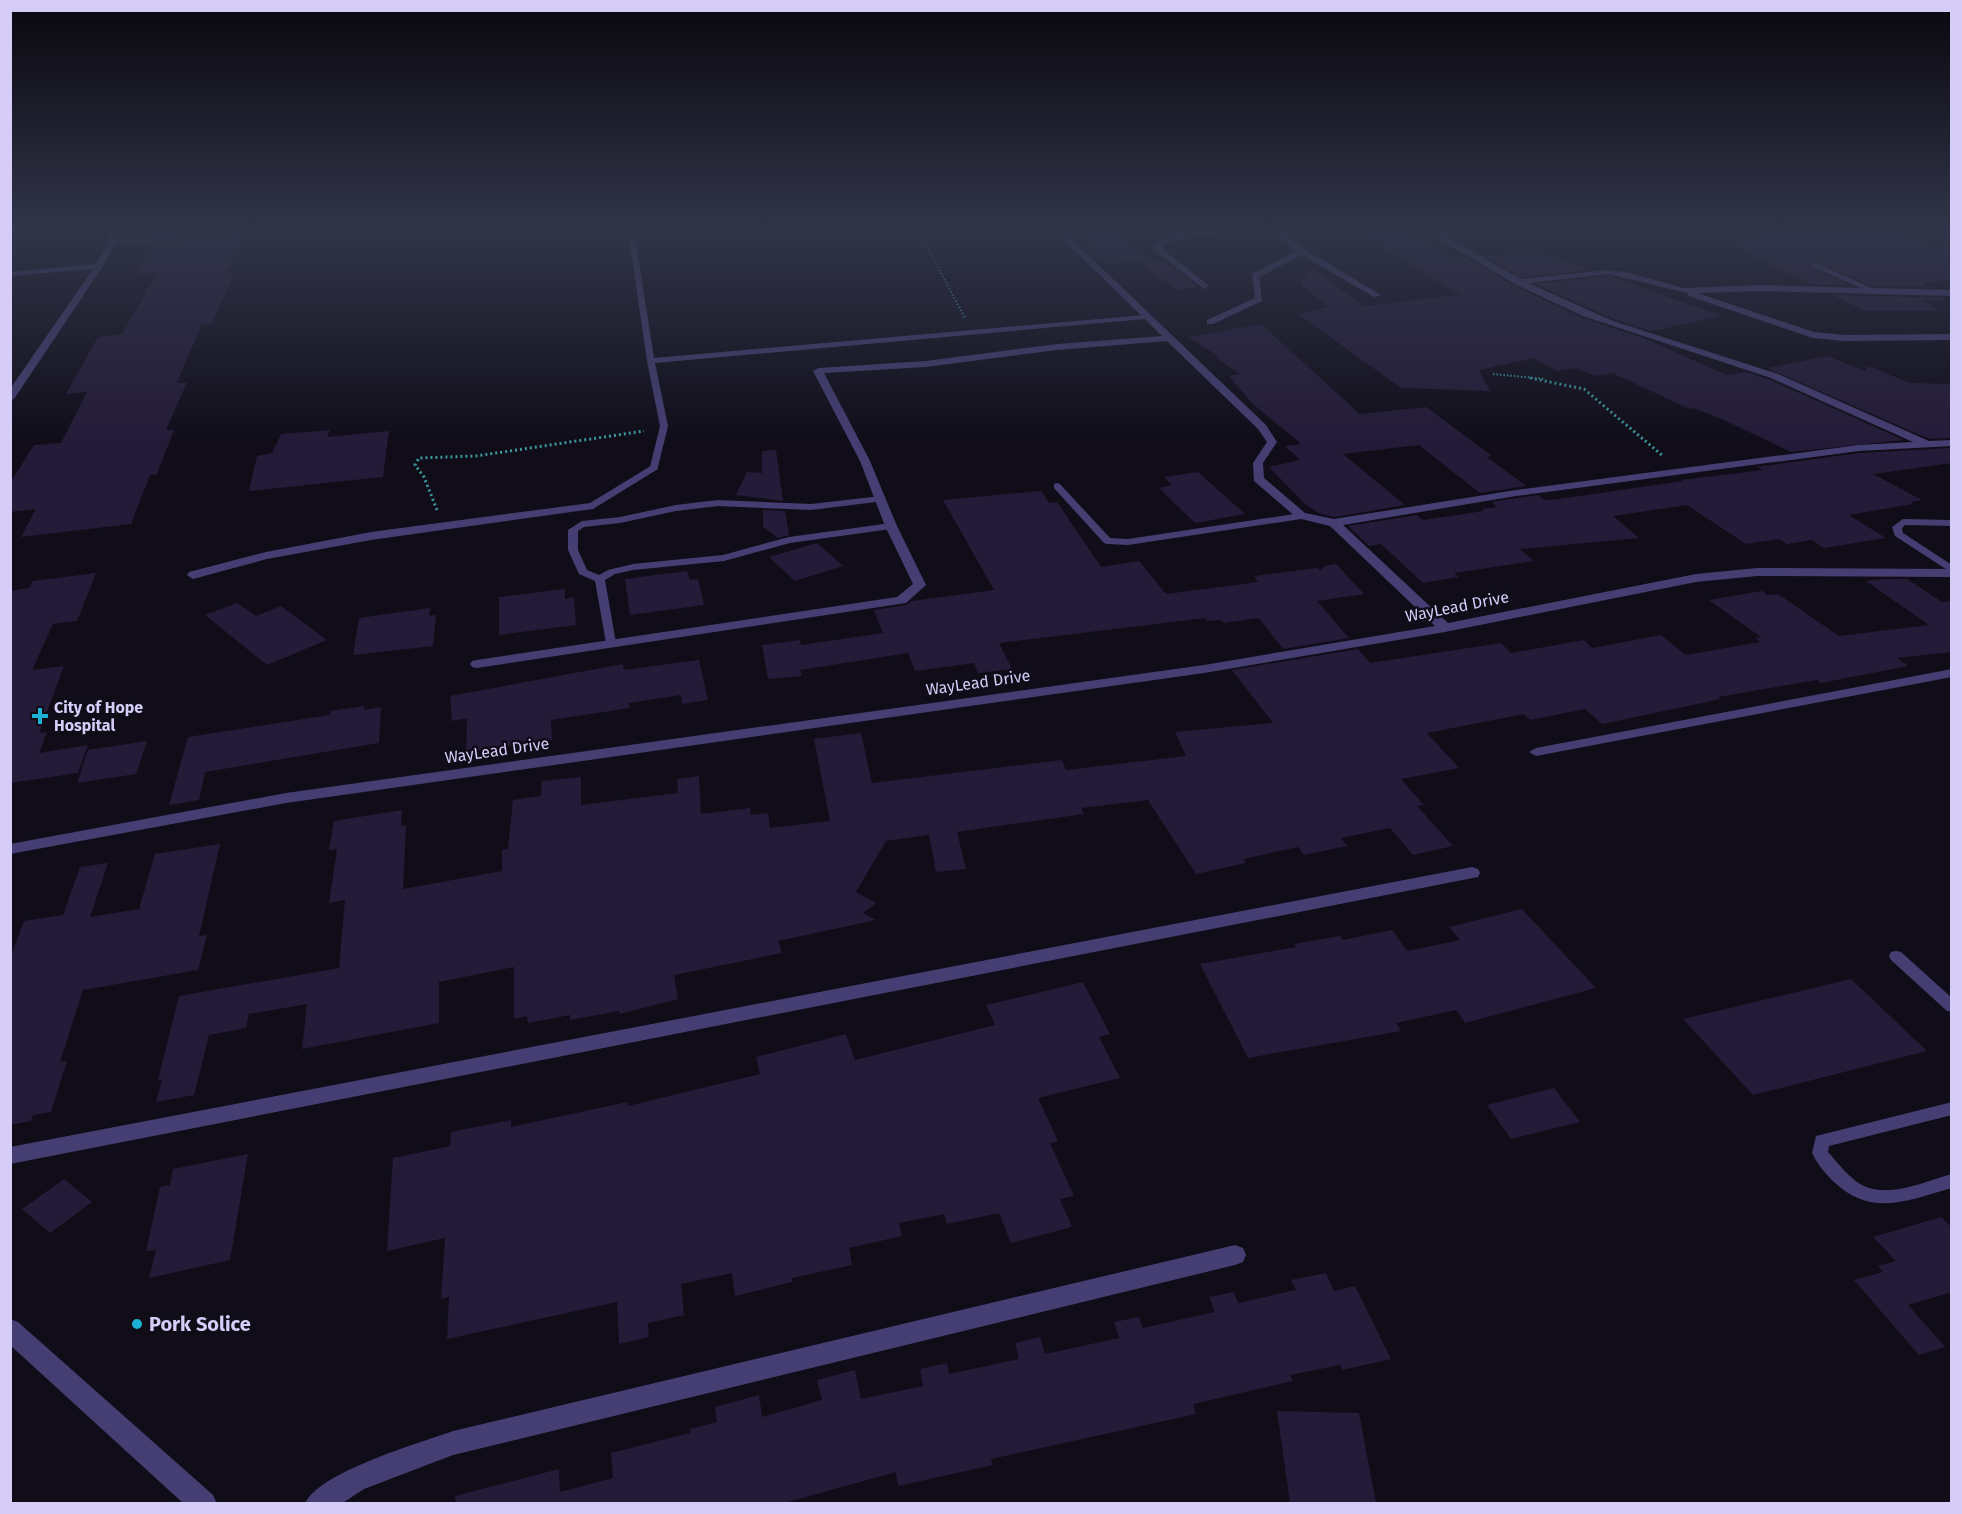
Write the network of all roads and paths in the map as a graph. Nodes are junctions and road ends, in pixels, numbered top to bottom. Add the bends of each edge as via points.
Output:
1 (75, 301) edge
2 (642, 301) edge
3 (956, 301) edge
4 (1129, 301) edge
5 (1255, 301) edge
6 (1561, 301) edge
7 (1712, 301) edge
8 (1145, 317) junction
9 (1210, 322) dead end
10 (972, 332) junction
11 (1952, 337) edge
12 (1167, 338) junction
13 (651, 361) junction
14 (1493, 374) dead end
15 (10, 397) edge
16 (664, 426) junction
17 (1952, 443) edge
18 (1927, 444) junction
19 (654, 467) joint
20 (1682, 472) junction
21 (1057, 486) dead end
22 (880, 500) junction
23 (1301, 516) junction
24 (1334, 523) junction
25 (1952, 523) edge
26 (443, 525) junction
27 (891, 526) junction
28 (1952, 571) edge
29 (193, 575) dead end
30 (600, 579) junction
31 (1445, 628) junction
32 (611, 644) junction
33 (477, 664) dead end
34 (1952, 673) edge
35 (1536, 752) dead end
36 (10, 849) edge
37 (1472, 873) dead end
38 (1896, 956) dead end
39 (1952, 1007) edge
40 (1952, 1108) edge
41 (10, 1156) edge
42 (1952, 1181) edge
43 (1235, 1255) dead end
44 (10, 1330) edge
45 (204, 1503) edge
46 (318, 1503) edge

1 - 15 street
2 - 13 lane
3 - 10 path
4 - 8 street
5 - 9 street
6 - 18 street via 1623,328 1822,395
7 - 11 street via 1813,335
8 - 10 lane
8 - 12 street
10 - 13 lane
12 - 22 street via 926,364 818,371 865,461
12 - 23 street via 1262,427 1272,442 1257,463 1258,479
13 - 16 lane
14 - 20 path via 1544,378 1584,389
16 - 19 lane
16 - 26 path via 476,456 419,458 415,465 424,477
17 - 18 street
18 - 20 street via 1859,447
19 - 26 street via 593,506
20 - 24 street via 1516,493
21 - 23 lane via 1107,541 1128,542
22 - 27 street
22 - 30 lane via 811,507 718,503 582,524 573,530 573,550 583,572
23 - 24 street
24 - 31 street
25 - 28 lane via 1904,522 1897,527 1898,534
26 - 29 street via 266,556
27 - 30 lane via 789,540 724,558 633,567
27 - 32 street via 920,585 901,600
28 - 31 street, WayLead Drive via 1757,572 1696,578
30 - 32 lane
31 - 36 street, WayLead Drive via 1204,669 286,798
32 - 33 street
34 - 35 street
37 - 41 street
38 - 39 lane
40 - 42 lane via 1822,1141 1820,1153 1851,1191 1867,1197 1886,1198
43 - 46 street via 453,1443 356,1479
44 - 45 street

